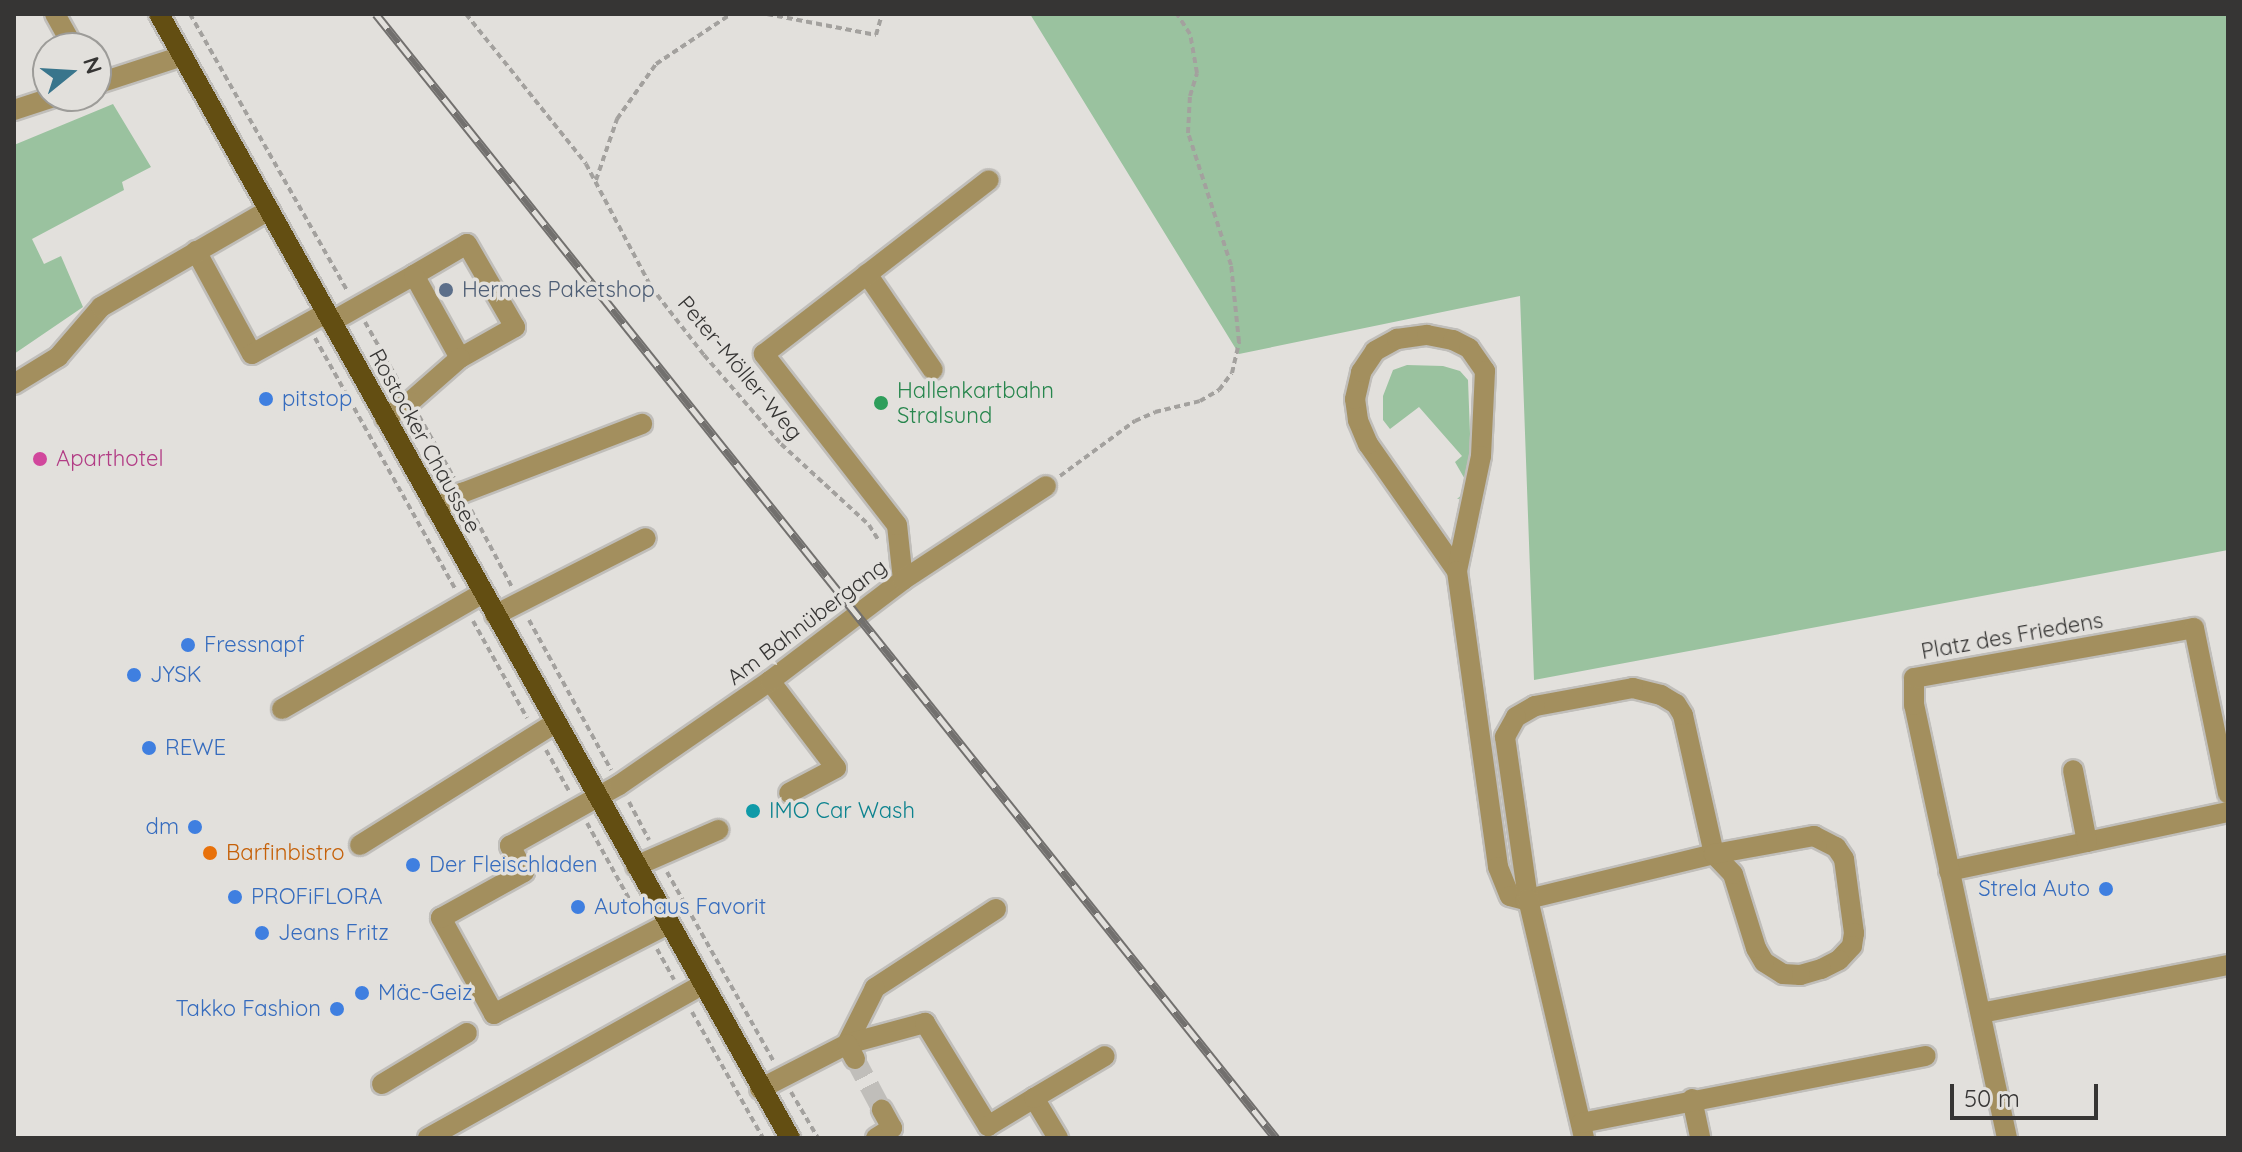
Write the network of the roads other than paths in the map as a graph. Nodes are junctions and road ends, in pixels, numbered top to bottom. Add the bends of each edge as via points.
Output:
1 (55, 14) edge
2 (159, 14) edge
3 (65, 32) edge
4 (182, 56) junction
5 (112, 79) edge
6 (989, 180) dead end
7 (269, 210) junction
8 (196, 251) junction
9 (867, 274) junction
10 (414, 275) junction
11 (329, 318) junction
12 (460, 358) junction
13 (933, 370) dead end
14 (14, 384) edge
15 (385, 418) junction
16 (642, 424) dead end
17 (1046, 486) road end
18 (436, 509) junction
19 (646, 538) dead end
20 (1457, 571) junction
21 (903, 580) junction
22 (483, 593) junction
23 (495, 615) junction
24 (770, 681) junction
25 (282, 709) dead end
26 (555, 723) junction
27 (2073, 770) dead end
28 (2227, 786) edge
29 (789, 793) dead end
30 (588, 803) junction
31 (2228, 812) edge
32 (718, 830) dead end
33 (2087, 842) junction
34 (360, 845) dead end
35 (1714, 854) junction
36 (636, 866) junction
37 (1949, 871) junction
38 (1528, 899) junction
39 (996, 909) dead end
40 (668, 924) junction
41 (2228, 965) edge
42 (702, 985) junction
43 (1981, 1013) junction
44 (467, 1033) dead end
45 (851, 1052) junction
46 (1105, 1056) dead end
47 (1926, 1056) dead end
48 (382, 1084) dead end
49 (760, 1089) junction
50 (1034, 1098) junction
51 (1692, 1099) junction
52 (882, 1110) tunnel mouth
53 (1583, 1130) edge
54 (428, 1138) edge
55 (790, 1138) edge
56 (876, 1138) edge
57 (1058, 1138) edge
58 (1700, 1138) edge
59 (2007, 1138) edge

1 - 3 street
2 - 4 main road, Rostocker Chaussee
4 - 5 street
4 - 7 main road, Rostocker Chaussee
6 - 9 street
7 - 8 street
7 - 11 main road, Rostocker Chaussee
8 - 11 street via 252,354
8 - 14 street via 101,307 58,357
9 - 13 street
9 - 21 street via 764,354 897,525
10 - 11 street
10 - 12 street
10 - 12 street via 467,244 515,327
11 - 15 main road, Rostocker Chaussee
12 - 15 street
15 - 18 main road, Rostocker Chaussee
16 - 18 street via 462,493
17 - 21 street, Am Bahnübergang
18 - 22 main road, Rostocker Chaussee
19 - 23 street
20 - 20 street via 1481,456 1485,371 1469,348 1453,340 1427,335 1397,339 1375,351 1361,372 1355,399 1358,420 1368,444
20 - 38 street via 1498,867 1510,896
21 - 24 street, Am Bahnübergang
22 - 23 main road, Rostocker Chaussee
22 - 25 street
23 - 26 main road, Rostocker Chaussee
24 - 29 street via 836,768
24 - 30 street, Am Bahnübergang
26 - 30 main road, Rostocker Chaussee
26 - 34 street
27 - 33 street
28 - 37 street, Platz des Friedens via 2194,628 1914,678 1914,705
30 - 36 main road, Rostocker Chaussee
30 - 40 street, Am Bahnübergang via 510,846 524,872 441,918 494,1014
31 - 33 street
32 - 36 street
33 - 37 street
35 - 35 street via 1733,874 1756,948 1774,969 1792,975 1811,973 1846,954 1854,933 1848,872 1836,847 1814,836
35 - 38 street
35 - 38 street via 1683,715 1676,704 1633,688 1546,703 1516,717 1505,737
36 - 40 main road, Rostocker Chaussee
37 - 43 street, Platz des Friedens
38 - 53 street
39 - 45 street via 875,988
40 - 42 main road, Rostocker Chaussee
41 - 43 street
42 - 49 main road, Rostocker Chaussee
42 - 54 street
43 - 59 street, Platz des Friedens
44 - 48 street
45 - 49 street
45 - 50 street via 925,1023 988,1126
46 - 50 street
47 - 51 street
49 - 55 main road, Rostocker Chaussee
50 - 57 street
51 - 53 street
51 - 58 street
52 - 56 street via 892,1128

